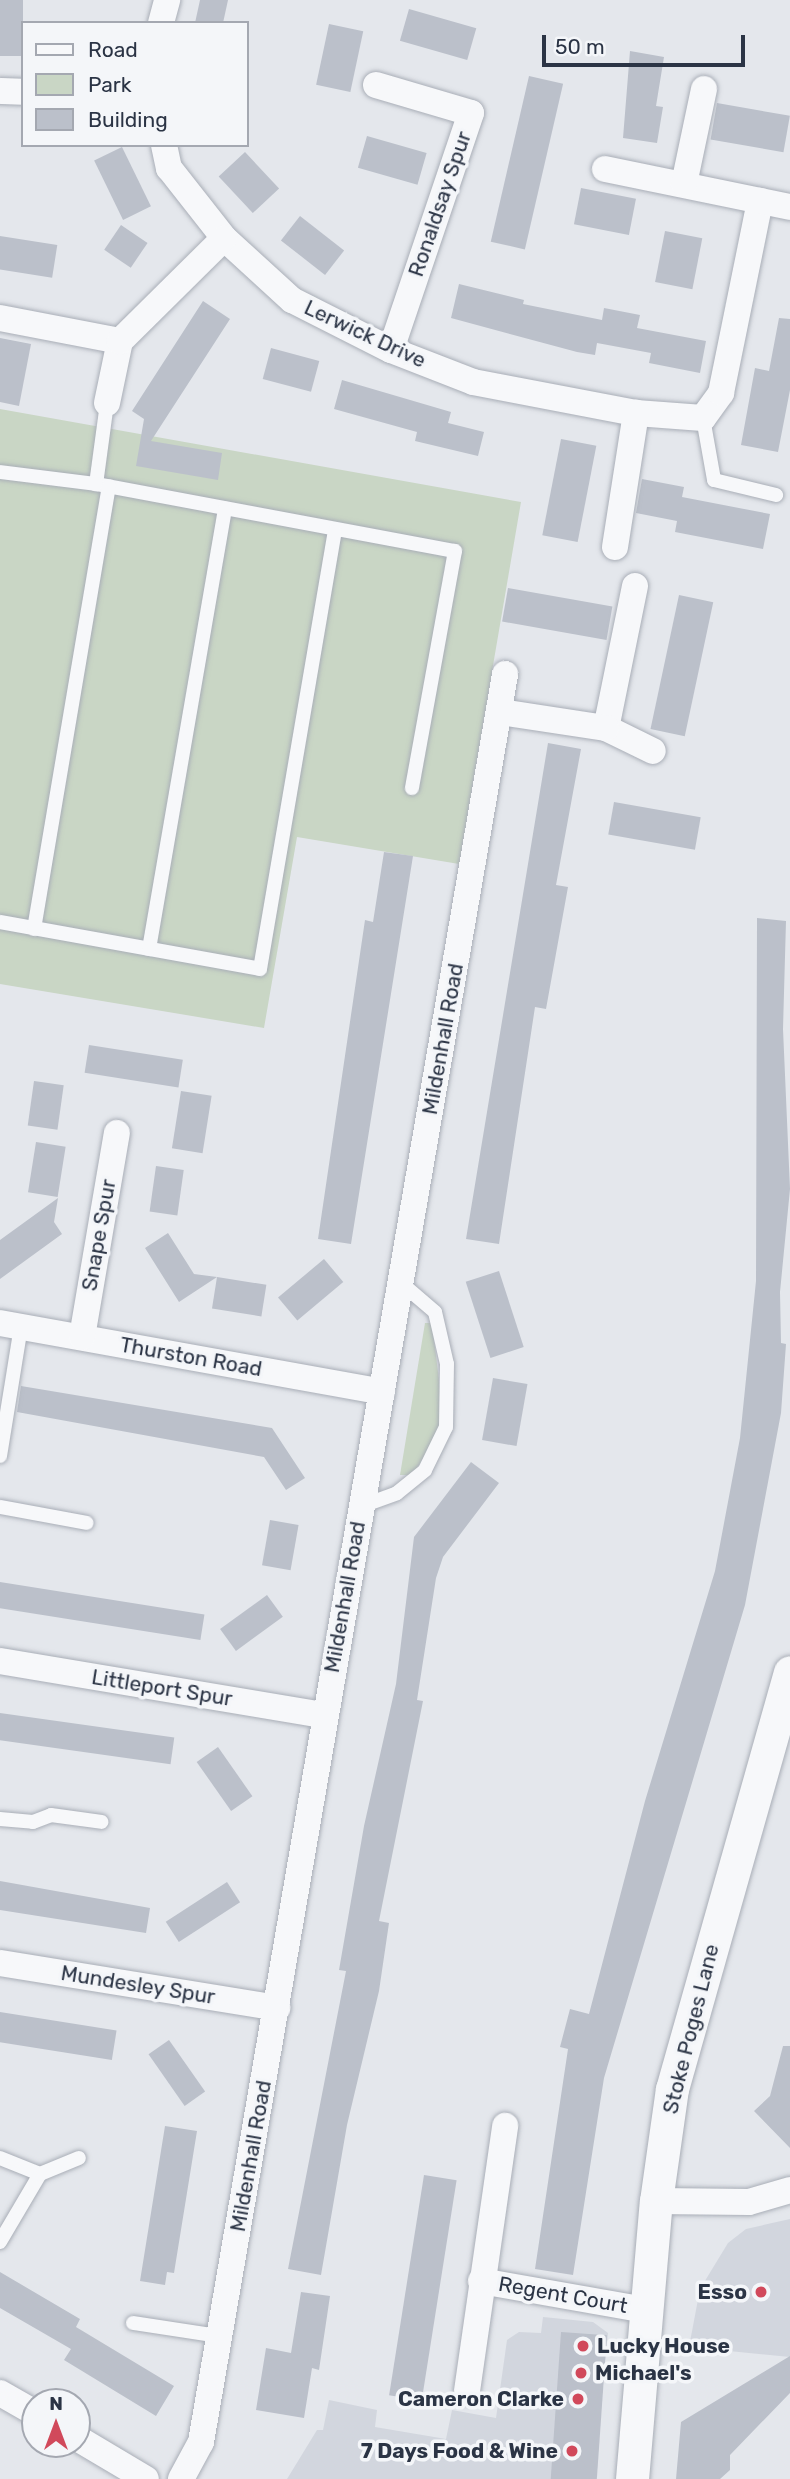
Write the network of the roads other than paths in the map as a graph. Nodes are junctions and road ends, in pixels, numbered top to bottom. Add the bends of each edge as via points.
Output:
1 (167, 0) edge
2 (162, 21) edge
3 (376, 85) dead end
4 (704, 89) dead end
5 (0, 91) edge
6 (21, 92) edge
7 (164, 147) edge
8 (605, 169) dead end
9 (684, 184) junction
10 (760, 201) junction
11 (790, 207) edge
12 (223, 238) junction
13 (0, 318) edge
14 (120, 341) junction
15 (391, 350) junction
16 (107, 403) joint
17 (636, 413) junction
18 (703, 418) junction
19 (0, 472) edge
20 (102, 485) junction
21 (776, 495) dead end
22 (225, 509) junction
23 (335, 532) junction
24 (615, 547) dead end
25 (635, 586) dead end
26 (505, 674) dead end
27 (500, 712) junction
28 (606, 728) junction
29 (653, 751) dead end
30 (412, 788) dead end
31 (0, 922) edge
32 (34, 929) junction
33 (149, 949) junction
34 (117, 1133) dead end
35 (400, 1282) junction
36 (10, 1325) edge
37 (82, 1337) junction
38 (382, 1392) junction
39 (0, 1455) edge
40 (362, 1506) junction
41 (0, 1507) edge
42 (87, 1523) dead end
43 (0, 1661) edge
44 (790, 1672) edge
45 (323, 1715) junction
46 (0, 1819) edge
47 (102, 1822) dead end
48 (0, 1963) edge
49 (277, 2008) junction
50 (505, 2126) dead end
51 (0, 2158) edge
52 (79, 2158) dead end
53 (40, 2174) junction
54 (790, 2190) edge
55 (656, 2201) junction
56 (0, 2242) edge
57 (481, 2281) junction
58 (645, 2310) junction
59 (133, 2323) dead end
60 (219, 2336) junction
61 (467, 2391) dead end
62 (0, 2393) edge
63 (21, 2405) edge
64 (91, 2446) edge
65 (146, 2479) edge
66 (181, 2479) edge
67 (632, 2479) edge

1 - 2 street
3 - 15 street, Ronaldsay Spur via 471,113
4 - 9 street
5 - 6 street
7 - 12 street, Lerwick Drive via 169,168
8 - 9 street
9 - 10 street
10 - 11 street
10 - 18 street via 721,393
12 - 14 street
12 - 15 street, Lerwick Drive via 292,300
13 - 14 street
14 - 16 street
15 - 17 street, Lerwick Drive via 473,383
16 - 20 lane
17 - 18 street, Lerwick Drive
17 - 24 street
18 - 21 lane via 715,480
19 - 20 lane
20 - 22 lane
20 - 32 lane
22 - 23 lane
22 - 33 lane
23 - 30 lane via 455,551
23 - 33 lane via 260,969
25 - 28 street
26 - 27 street, Mildenhall Road
27 - 28 street
27 - 35 street, Mildenhall Road
28 - 29 street
31 - 32 lane
32 - 33 lane
34 - 37 street, Snape Spur
35 - 38 street, Mildenhall Road
35 - 40 lane via 435,1312 447,1364 446,1427 425,1470 397,1493
36 - 37 street, Thurston Road
36 - 39 lane
37 - 38 street, Thurston Road
38 - 40 street, Mildenhall Road
40 - 45 street, Mildenhall Road
41 - 42 lane
43 - 45 street, Littleport Spur
44 - 55 street, Stoke Poges Lane via 672,2089
45 - 49 street, Mildenhall Road
46 - 47 lane via 33,1822 51,1815
48 - 49 street, Mundesley Spur
49 - 60 street, Mildenhall Road
50 - 57 street, Regent Court via 490,2164
51 - 53 lane
52 - 53 lane
53 - 56 lane
54 - 55 street via 749,2202
55 - 58 street, Stoke Poges Lane
57 - 58 street, Regent Court
57 - 61 street, Regent Court
58 - 67 street, Stoke Poges Lane
59 - 60 lane
60 - 66 street, Mildenhall Road via 201,2442
62 - 63 street
64 - 65 street

